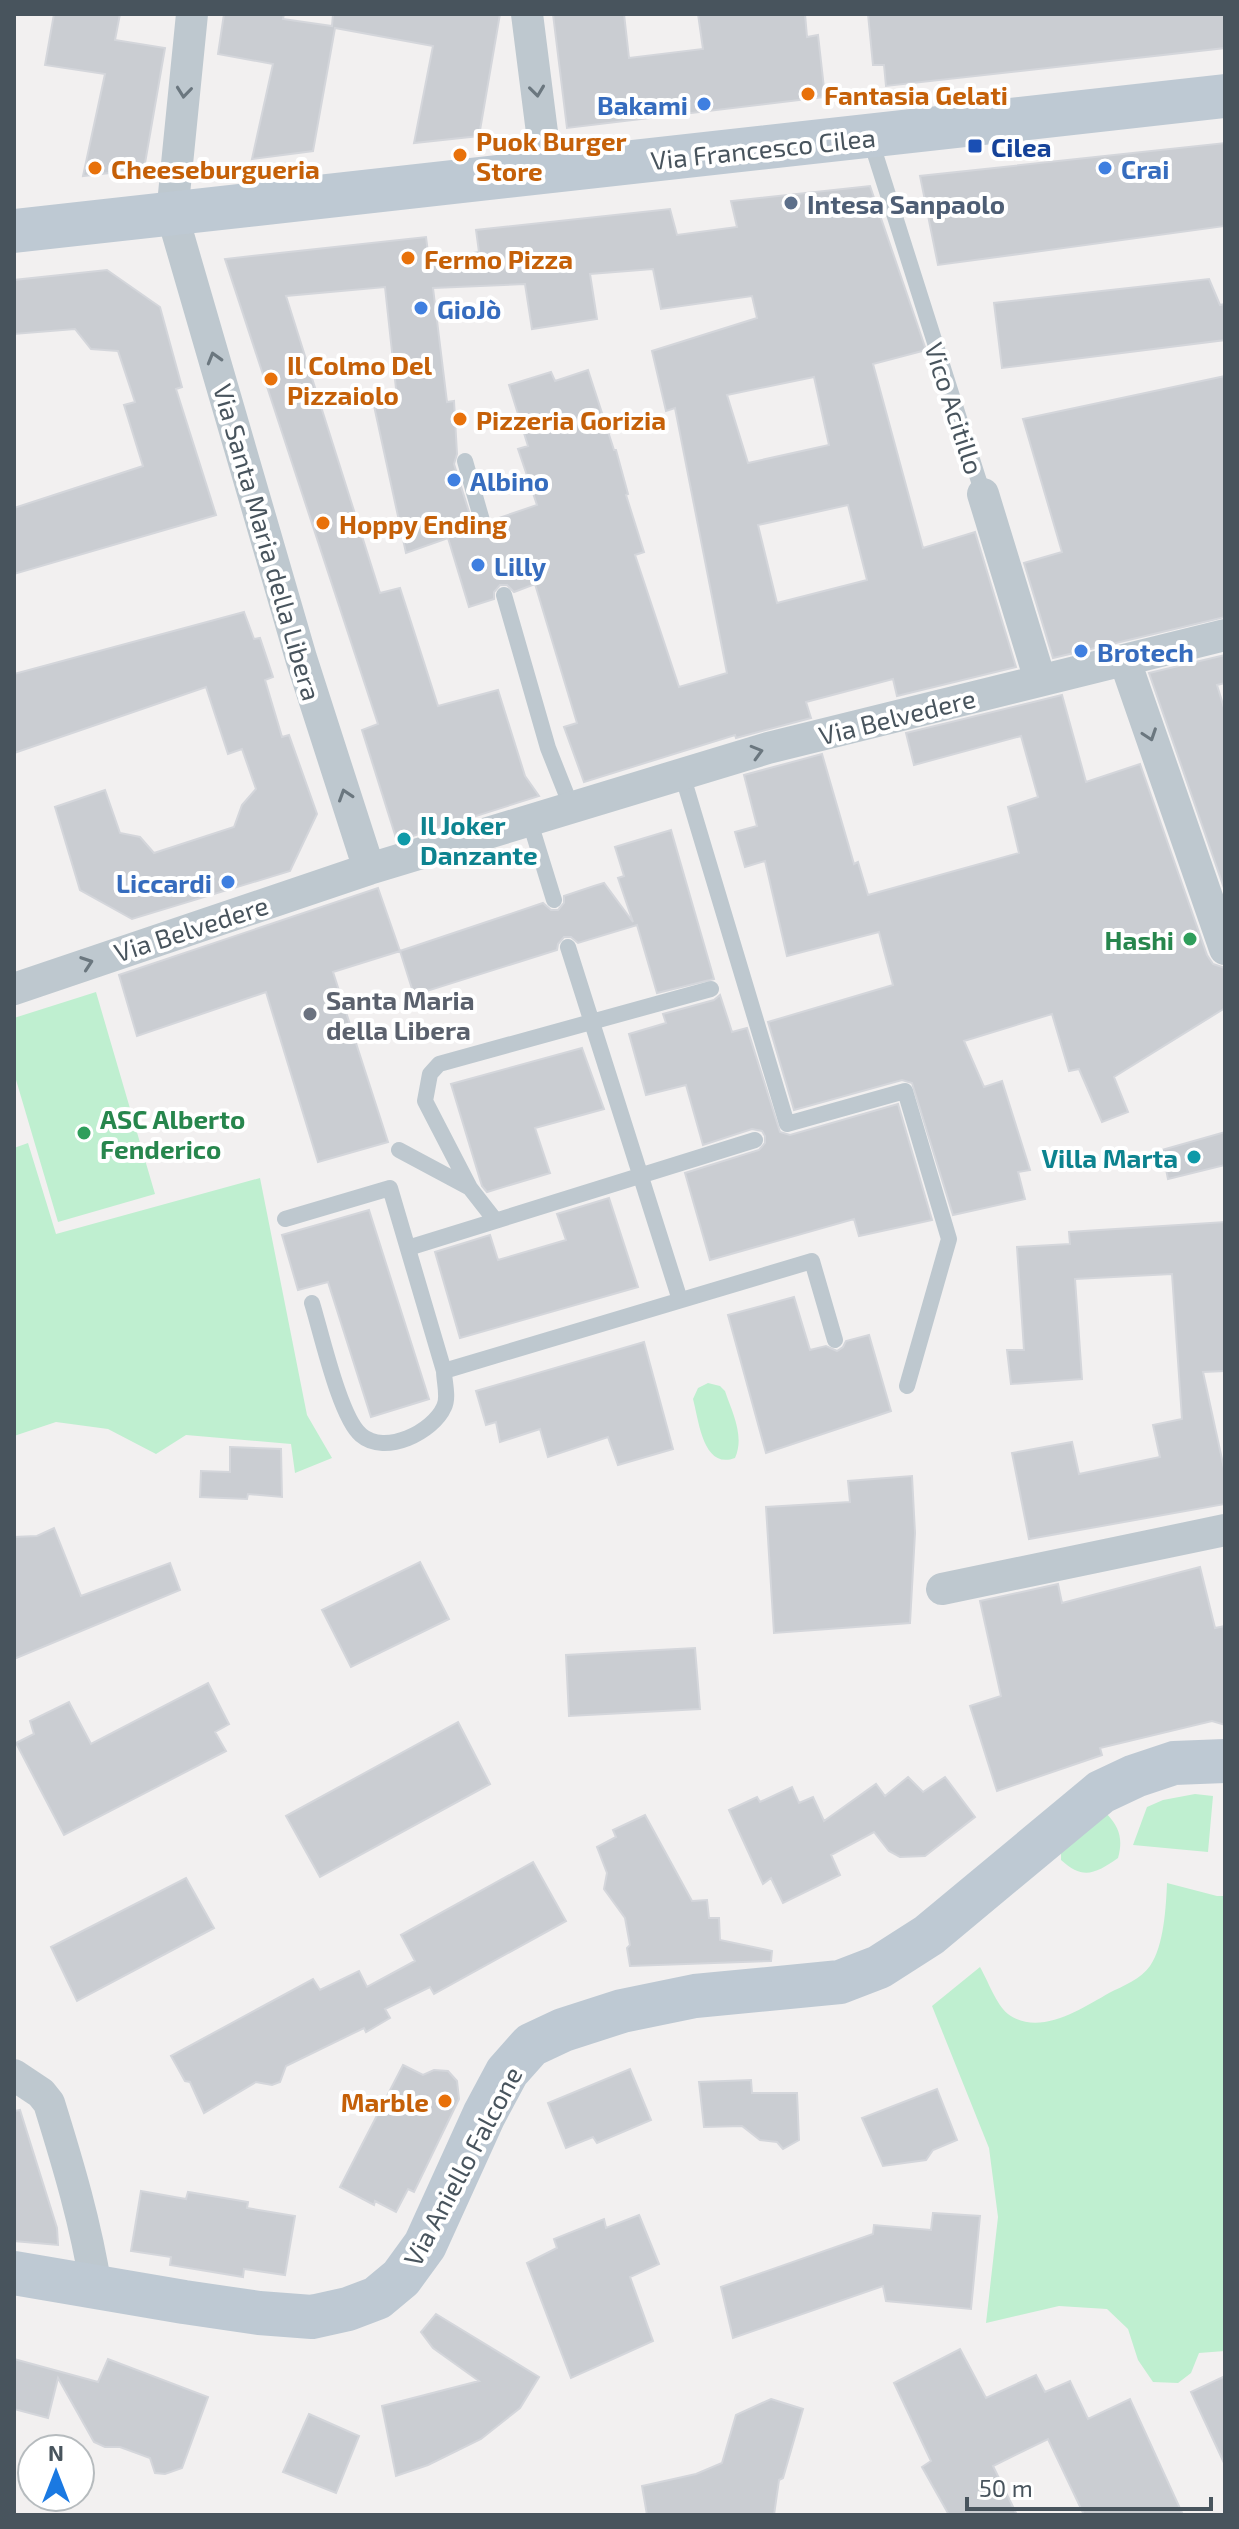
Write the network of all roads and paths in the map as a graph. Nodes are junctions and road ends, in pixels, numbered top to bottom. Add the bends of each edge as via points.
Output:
1 (192, 14) edge
2 (527, 14) edge
3 (1225, 96) edge
4 (869, 136) junction
5 (547, 172) junction
6 (172, 214) junction
7 (14, 231) edge
8 (465, 461) dead end
9 (983, 494) joint
10 (483, 524) dead end
11 (504, 595) dead end
12 (1225, 635) edge
13 (1125, 661) junction
14 (1040, 680) junction
15 (682, 774) junction
16 (571, 806) junction
17 (529, 819) junction
18 (369, 869) junction
19 (554, 900) dead end
20 (568, 947) dead end
21 (1225, 949) edge
22 (14, 989) edge
23 (711, 989) dead end
24 (592, 1022) junction
25 (755, 1140) dead end
26 (399, 1150) dead end
27 (639, 1175) junction
28 (470, 1188) junction
29 (285, 1219) dead end
30 (495, 1220) junction
31 (408, 1248) junction
32 (680, 1300) junction
33 (312, 1303) dead end
34 (835, 1340) dead end
35 (444, 1371) junction
36 (907, 1386) dead end
37 (1225, 1530) edge
38 (942, 1589) dead end
39 (1225, 1761) edge
40 (14, 2075) edge
41 (14, 2273) edge
42 (96, 2288) junction

1 -> 6 street
2 -> 5 street
3 - 4 street, Via Francesco Cilea
4 - 5 street, Via Francesco Cilea
4 - 9 lane, Vico Acitillo
5 - 6 street, Via Francesco Cilea
6 - 7 street, Via Francesco Cilea
18 -> 6 street, Via Santa Maria della Libera via 301,658
8 - 10 lane
9 - 14 street, Vico Acitillo
11 - 16 lane via 548,748
12 - 13 street, Via Belvedere
13 - 14 street, Via Belvedere
13 -> 21 street
15 -> 14 street, Via Belvedere
15 - 16 street, Via Belvedere
15 - 36 lane via 787,1124 905,1091 949,1239
16 - 17 street, Via Belvedere
17 - 18 street, Via Belvedere
17 - 19 lane
22 -> 18 street, Via Belvedere
20 - 24 lane
23 - 24 lane
24 - 27 lane
24 - 28 lane via 439,1064 430,1074 425,1101
25 - 27 lane
26 - 28 lane
27 - 30 lane
27 - 32 lane
28 - 30 lane
29 - 31 lane via 390,1188
30 - 31 lane
31 - 35 lane
32 - 34 lane via 812,1261
32 - 35 lane
33 - 35 lane via 350,1420 362,1437 386,1443 433,1424 446,1404
37 - 38 street
39 - 42 street, Via Aniello Falcone via 1174,1763 1101,1792 929,1935 879,1967 840,1982 695,1996 622,2011 531,2045 507,2072 425,2245 401,2278 377,2298 312,2317
40 - 42 street via 49,2103
41 - 42 street, Via Aniello Falcone

